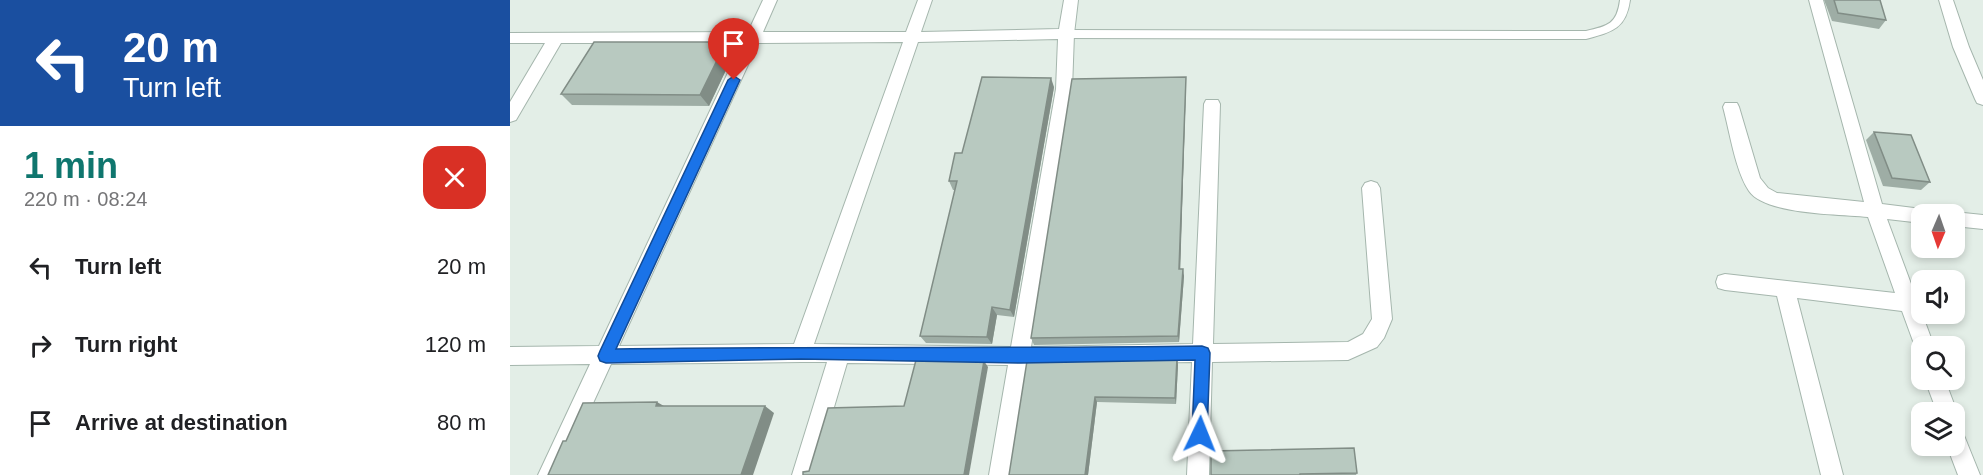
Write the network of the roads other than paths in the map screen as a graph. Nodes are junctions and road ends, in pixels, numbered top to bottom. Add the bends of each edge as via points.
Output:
1 (770, 0) edge
2 (926, 0) edge
3 (1071, 0) edge
4 (1624, 0) edge
5 (1816, 0) edge
6 (1946, 0) edge
7 (1066, 34) junction
8 (913, 37) junction
9 (510, 38) edge
10 (556, 38) junction
11 (754, 38) junction
12 (1983, 99) edge
13 (1212, 105) dead end
14 (1731, 107) dead end
15 (510, 116) edge
16 (1371, 188) dead end
17 (1875, 211) junction
18 (1911, 215) edge
19 (1965, 220) edge
20 (1983, 222) edge
21 (1725, 282) dead end
22 (1785, 289) junction
23 (1908, 303) junction
24 (1920, 336) edge
25 (801, 353) junction
26 (840, 353) junction
27 (1202, 353) junction
28 (510, 356) edge
29 (606, 356) junction
30 (1021, 356) junction
31 (1961, 456) edge
32 (549, 475) edge
33 (803, 475) edge
34 (1000, 475) edge
35 (1198, 475) edge
36 (1832, 475) edge
37 (1968, 475) edge

1 - 11 street
2 - 8 street
3 - 7 street
4 - 7 lane via 1624,14 1613,28 1586,35
5 - 17 street
6 - 12 street
7 - 8 street
7 - 30 street via 1064,89
8 - 11 street
8 - 25 street
9 - 10 street
10 - 11 street
10 - 15 street
11 - 29 street
13 - 27 street
14 - 17 street via 1751,178 1765,196
16 - 27 street via 1382,319 1377,335 1366,345 1348,351
17 - 18 street
17 - 23 street
19 - 20 street
21 - 22 street
22 - 23 street
22 - 36 street
23 - 24 street
25 - 26 street
25 - 29 street
26 - 30 street
26 - 33 street
27 - 30 street
27 - 35 street
28 - 29 street
29 - 32 street
30 - 34 street
31 - 37 street

